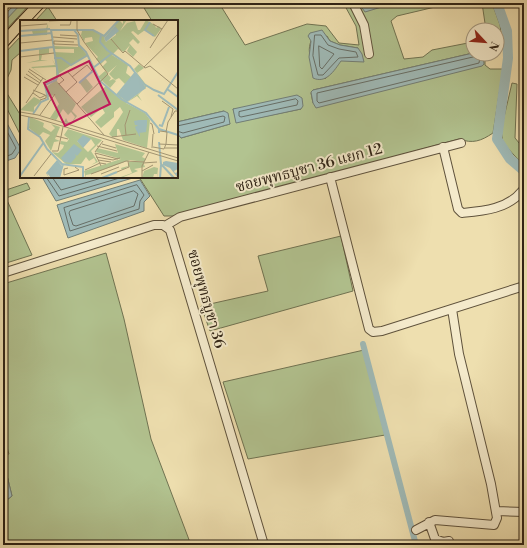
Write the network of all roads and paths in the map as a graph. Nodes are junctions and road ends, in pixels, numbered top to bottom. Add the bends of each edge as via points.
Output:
1 (8, 3) edge
2 (40, 3) edge
3 (353, 3) edge
4 (3, 8) edge
5 (24, 20) edge
6 (20, 24) edge
7 (3, 43) edge
8 (369, 54) dead end
9 (461, 143) dead end
10 (443, 147) junction
11 (330, 177) junction
12 (522, 191) dead end
13 (165, 226) junction
14 (3, 273) edge
15 (524, 286) edge
16 (452, 309) junction
17 (497, 511) junction
18 (524, 512) edge
19 (429, 522) junction
20 (416, 530) dead end
21 (449, 541) dead end
22 (264, 545) edge

1 - 4 highway
2 - 5 main road
3 - 8 street via 364,25
6 - 7 main road
9 - 10 street, ซอยพุทธบูชา 36 แยก 12
10 - 11 street, ซอยพุทธบูชา 36 แยก 12
10 - 12 street via 458,209 462,213 492,209 511,202
11 - 13 street, ซอยพุทธบูชา 36 แยก 12 via 180,217
11 - 16 street via 370,329 382,331
13 - 14 street via 154,225
13 - 22 street, ซอยพุทธบูชา 36 via 170,230 175,244
15 - 16 street
16 - 17 street via 459,354
17 - 18 street
17 - 19 street via 494,525 441,519
19 - 20 street
19 - 21 street via 435,539

